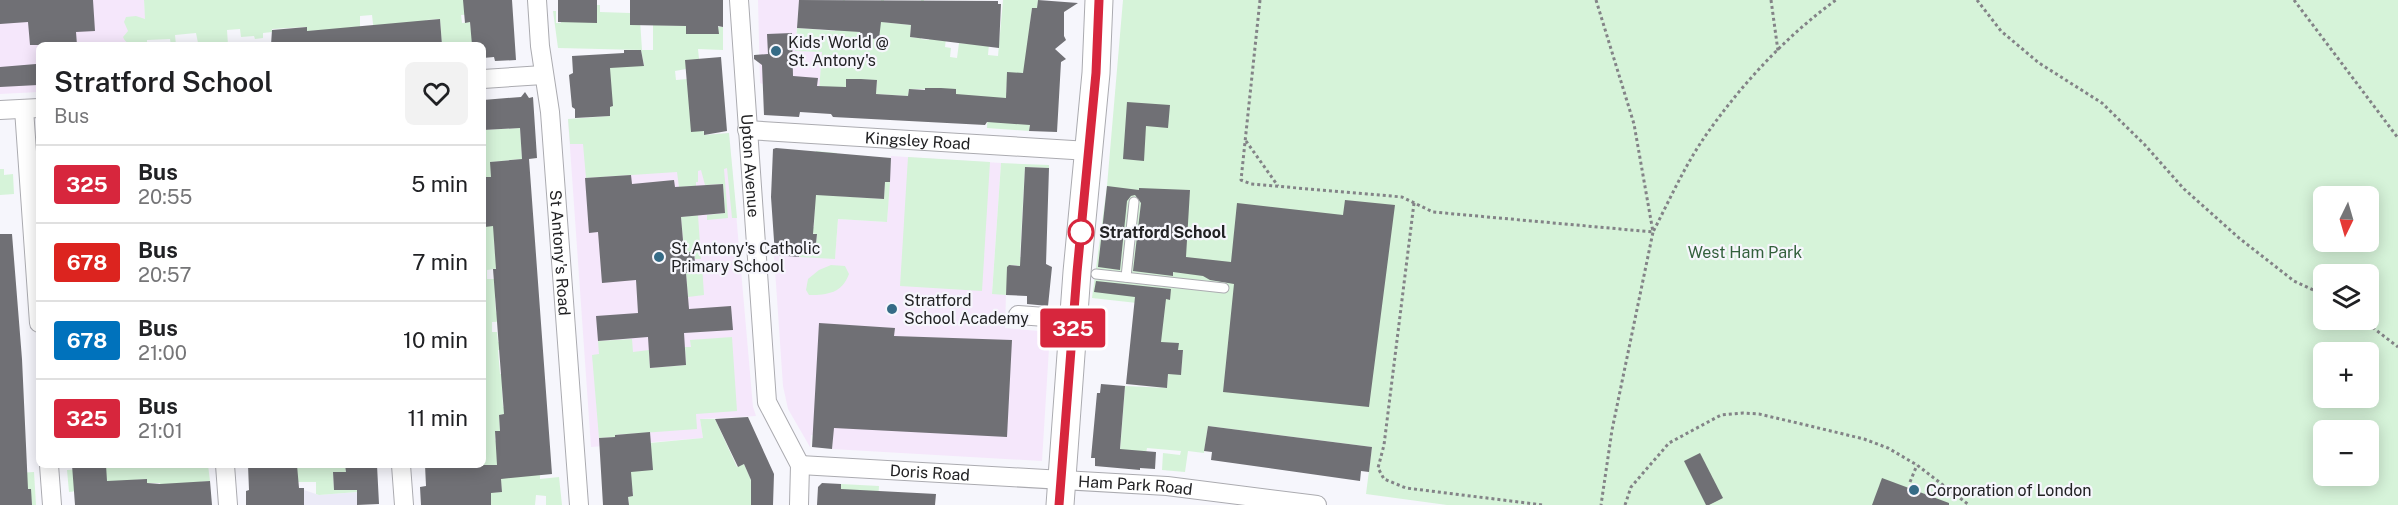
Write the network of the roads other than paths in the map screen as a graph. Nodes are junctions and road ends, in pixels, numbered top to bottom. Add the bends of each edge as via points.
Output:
1 (537, 0) edge
2 (739, 0) edge
3 (1100, 0) edge
4 (543, 75) junction
5 (486, 79) edge
6 (32, 108) edge
7 (0, 111) edge
8 (747, 130) junction
9 (1089, 151) junction
10 (1134, 202) dead end
11 (36, 231) edge
12 (1096, 274) dead end
13 (1126, 277) junction
14 (1224, 288) dead end
15 (1018, 315) dead end
16 (1074, 319) junction
17 (800, 465) junction
18 (49, 468) edge
19 (225, 468) edge
20 (401, 468) edge
21 (1061, 493) edge
22 (51, 505) edge
23 (228, 505) edge
24 (404, 505) edge
25 (579, 505) edge
26 (799, 505) edge
27 (1317, 505) edge

1 - 4 street, St Antony's Road
2 - 8 street, Upton Avenue
3 - 9 main road
4 - 5 street
4 - 25 street, St Antony's Road via 550,112
6 - 7 street
6 - 11 street
8 - 9 street, Kingsley Road
8 - 17 street, Upton Avenue via 767,402
9 - 16 main road
10 - 13 lane
12 - 13 lane
13 - 14 lane
15 - 16 street
16 - 21 main road
17 - 21 street, Doris Road
17 - 26 street, Upton Avenue
18 - 22 street
19 - 23 street
20 - 24 street
21 - 27 street, Ham Park Road via 1167,486

